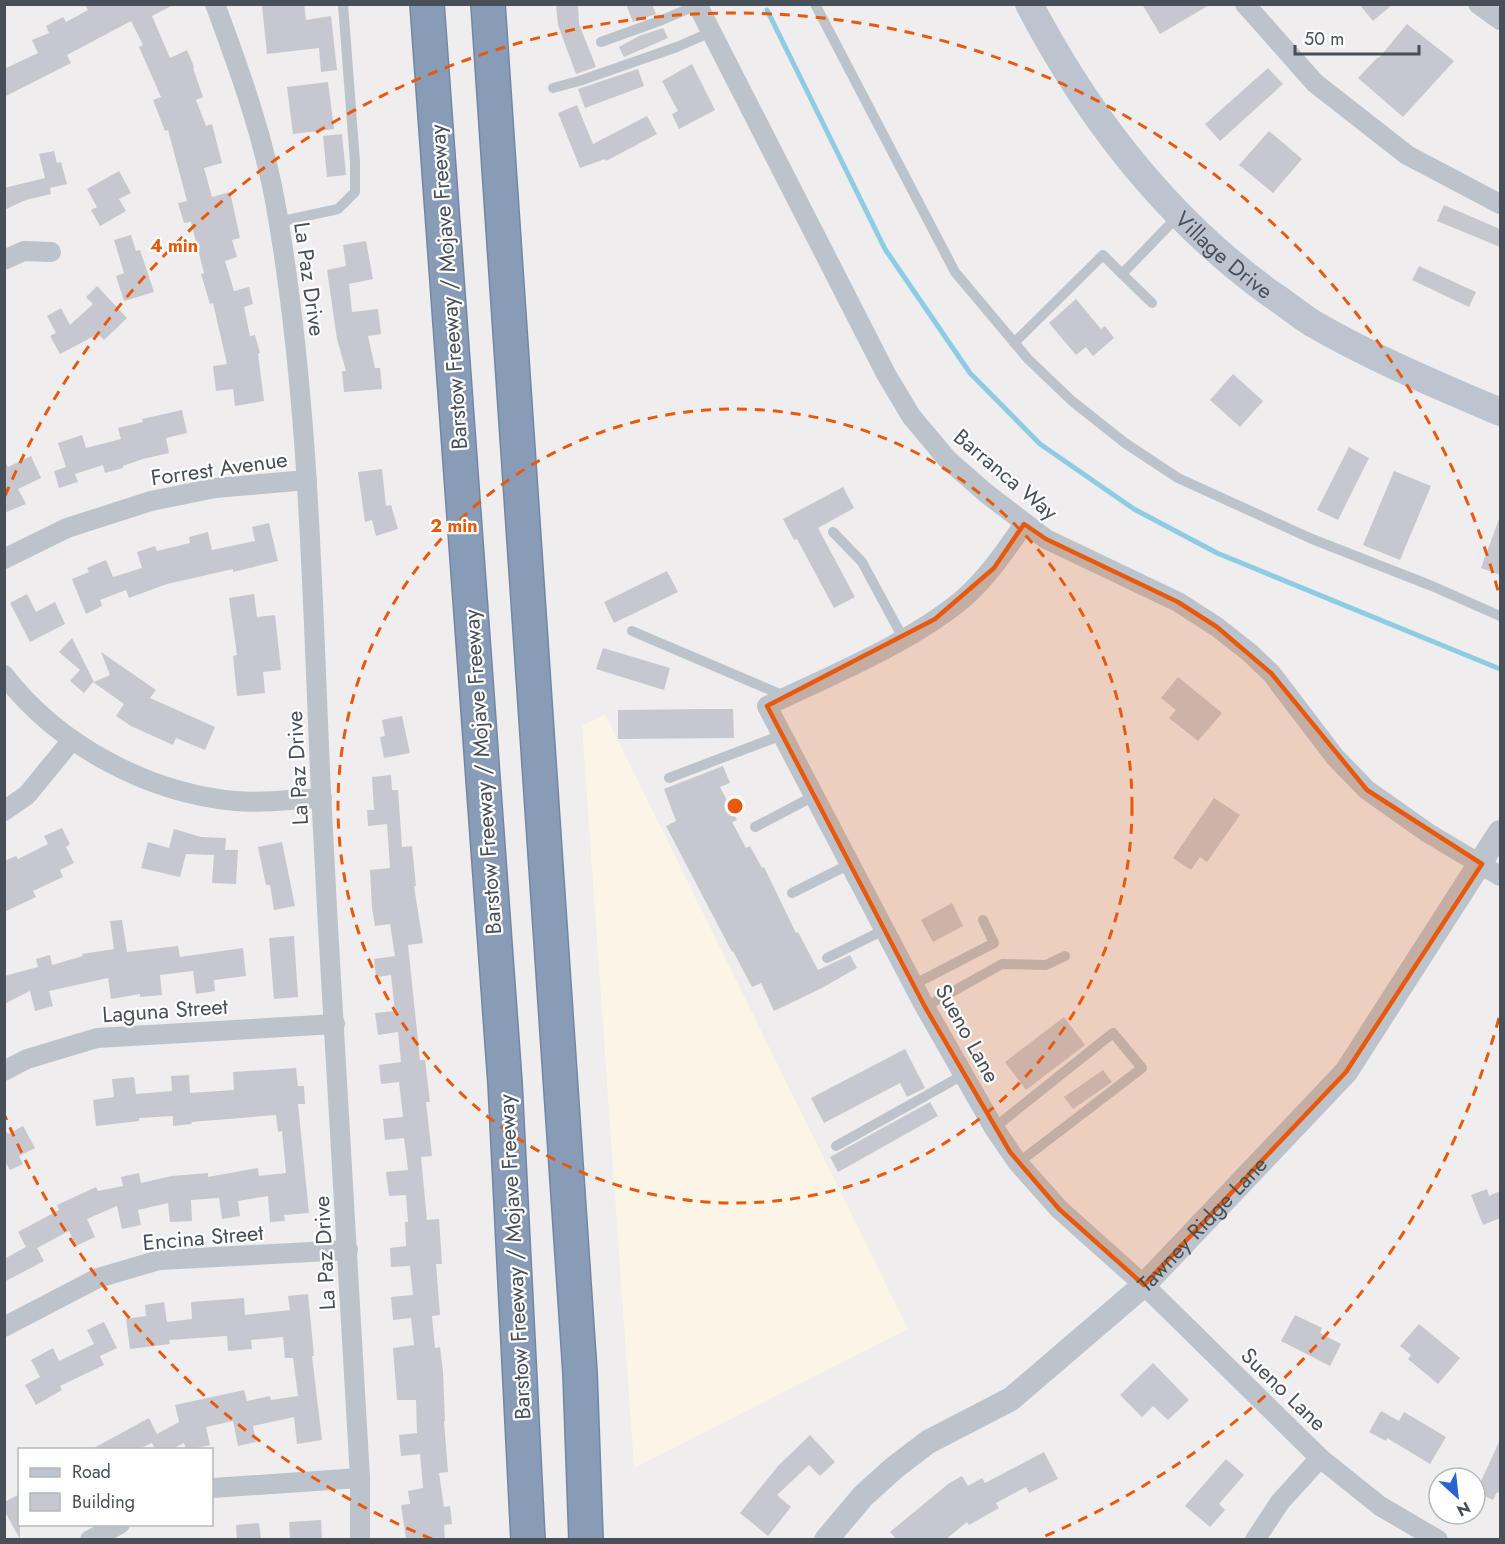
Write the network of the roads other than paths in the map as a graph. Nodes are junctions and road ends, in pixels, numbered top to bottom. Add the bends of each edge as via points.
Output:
1 (215, 4) edge
2 (343, 4) edge
3 (428, 4) edge
4 (488, 4) edge
5 (815, 4) edge
6 (1029, 4) edge
7 (1245, 4) edge
8 (1478, 4) edge
9 (697, 5) edge
10 (1500, 20) edge
11 (711, 32) junction
12 (602, 42) dead end
13 (553, 88) dead end
14 (1500, 204) edge
15 (1179, 215) junction
16 (278, 222) junction
17 (51, 252) dead end
18 (4, 260) edge
19 (1122, 273) junction
20 (1152, 303) dead end
21 (1014, 343) junction
22 (1500, 412) edge
23 (307, 480) junction
24 (1024, 524) junction
25 (833, 532) dead end
26 (4, 559) edge
27 (1500, 616) edge
28 (632, 632) dead end
29 (903, 638) junction
30 (4, 675) edge
31 (787, 697) junction
32 (782, 735) junction
33 (72, 740) junction
34 (669, 778) dead end
35 (814, 796) junction
36 (322, 798) junction
37 (4, 811) edge
38 (755, 827) dead end
39 (1500, 832) edge
40 (850, 864) junction
41 (1491, 870) edge
42 (792, 893) dead end
43 (983, 920) dead end
44 (884, 930) junction
45 (1065, 956) dead end
46 (827, 958) dead end
47 (914, 985) junction
48 (925, 1007) junction
49 (335, 1024) junction
50 (4, 1071) edge
51 (963, 1075) junction
52 (994, 1128) junction
53 (836, 1146) dead end
54 (1018, 1163) junction
55 (348, 1250) junction
56 (1144, 1285) junction
57 (4, 1327) edge
58 (1320, 1458) junction
59 (360, 1479) junction
60 (213, 1488) edge
61 (116, 1526) edge
62 (90, 1539) edge
63 (360, 1539) edge
64 (528, 1539) edge
65 (586, 1539) edge
66 (826, 1539) edge
67 (1255, 1539) edge
68 (1438, 1539) edge

1 - 16 street, La Paz Drive via 257,131
2 - 16 lane via 355,192 338,209
3 - 64 highway, Barstow Freeway / Mojave Freeway via 505,1083
4 - 65 highway via 580,1372
5 - 21 lane via 955,272
6 - 15 main road, Village Drive via 1078,91 1105,129
7 - 14 street via 1324,91 1407,155
8 - 10 street
9 - 11 street, Barranca Way
9 - 12 lane
11 - 13 lane
11 - 24 street, Barranca Way via 911,417 947,459
15 - 19 lane
15 - 22 main road, Village Drive via 1237,269 1311,322 1385,362
16 - 23 street, La Paz Drive via 298,373
17 - 18 street via 24,250
19 - 20 lane
19 - 21 lane via 1103,255
21 - 27 lane via 1072,401 1178,478 1312,539
23 - 26 street, Forrest Avenue via 215,488 151,501 67,528
23 - 36 street, La Paz Drive
24 - 29 street, Sueno Lane via 994,568 964,598
24 - 41 street, Barranca Way via 1046,539 1178,602 1217,627 1271,673 1335,757 1366,790
25 - 29 lane via 862,562
28 - 31 lane
29 - 31 street, Sueno Lane
30 - 33 street via 17,692
31 - 32 street, Sueno Lane via 767,706
32 - 34 lane
32 - 35 street, Sueno Lane
33 - 36 street via 123,770 179,792 236,801
33 - 37 street via 27,795
35 - 38 lane
35 - 40 street, Sueno Lane
36 - 49 street, La Paz Drive
39 - 41 street, Tawney Ridge Lane
40 - 42 lane
40 - 44 street, Sueno Lane
41 - 56 street, Tawney Ridge Lane via 1346,1072
43 - 47 lane via 994,943
44 - 46 lane
44 - 47 street, Sueno Lane
45 - 48 lane via 1046,965 1002,963
47 - 48 street, Sueno Lane
48 - 51 street, Sueno Lane
49 - 50 street, Laguna Street via 97,1038 27,1059
49 - 55 street, La Paz Drive
51 - 52 street, Sueno Lane
51 - 53 lane
52 - 54 street, Sueno Lane
52 - 54 lane via 1113,1033 1142,1068
54 - 56 street, Sueno Lane via 1059,1209
55 - 57 street, Encina Street via 159,1260 98,1278
55 - 59 street, La Paz Drive
56 - 58 street, Sueno Lane
56 - 66 street, Tawney Ridge Lane via 1011,1400 928,1442 894,1468 863,1496
58 - 67 street via 1280,1502
58 - 68 street, Sueno Lane via 1380,1506
59 - 60 street
59 - 63 street, La Paz Drive
61 - 62 street

